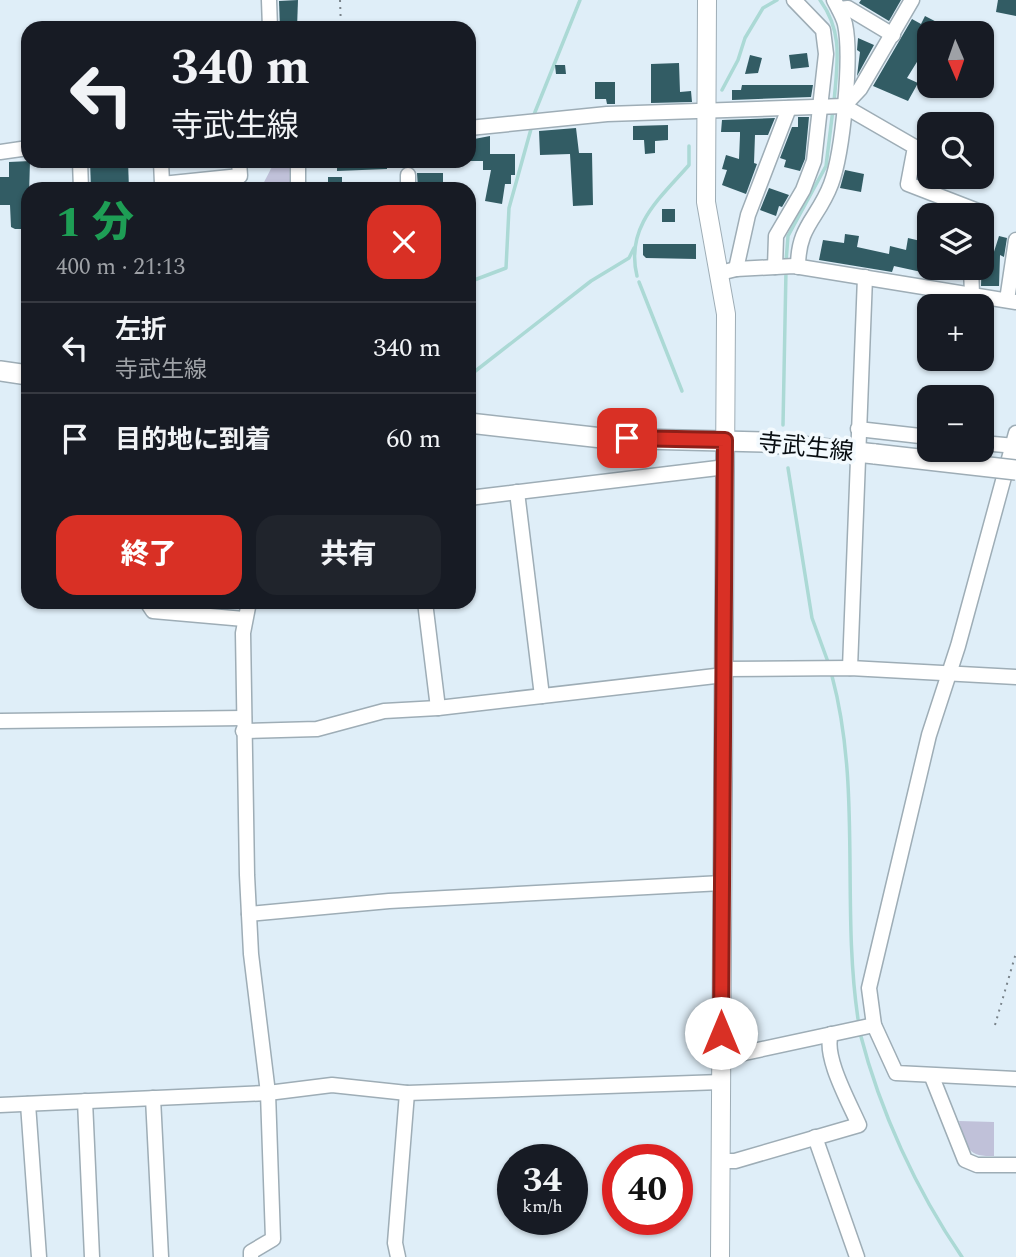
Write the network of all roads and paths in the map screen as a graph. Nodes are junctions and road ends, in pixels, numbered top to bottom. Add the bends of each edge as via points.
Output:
1 (269, 0) edge
2 (340, 0) edge
3 (706, 0) edge
4 (794, 0) edge
5 (912, 0) edge
6 (835, 4) edge
7 (816, 16) junction
8 (270, 21) edge
9 (341, 21) edge
10 (892, 35) junction
11 (823, 106) junction
12 (842, 106) junction
13 (789, 107) junction
14 (706, 110) junction
15 (476, 127) edge
16 (21, 149) edge
17 (0, 152) edge
18 (239, 168) edge
19 (182, 182) edge
20 (956, 203) edge
21 (1016, 240) edge
22 (777, 267) junction
23 (796, 267) junction
24 (728, 271) junction
25 (865, 277) junction
26 (971, 280) edge
27 (972, 294) joint
28 (1011, 301) edge
29 (0, 372) edge
30 (21, 374) edge
31 (476, 424) edge
32 (858, 429) junction
33 (917, 436) edge
34 (725, 440) junction
35 (1015, 442) edge
36 (994, 443) edge
37 (866, 453) junction
38 (726, 467) junction
39 (1016, 470) edge
40 (517, 492) junction
41 (476, 497) edge
42 (152, 609) edge
43 (247, 609) edge
44 (426, 609) edge
45 (244, 619) junction
46 (850, 668) junction
47 (724, 672) junction
48 (947, 675) junction
49 (1016, 677) edge
50 (541, 696) junction
51 (438, 708) junction
52 (0, 721) edge
53 (244, 724) junction
54 (723, 883) junction
55 (249, 914) junction
56 (1016, 953) edge
57 (874, 1025) junction
58 (995, 1026) dead end
59 (831, 1034) junction
60 (721, 1058) junction
61 (932, 1077) junction
62 (1016, 1079) edge
63 (721, 1082) junction
64 (268, 1093) junction
65 (407, 1093) junction
66 (153, 1098) junction
67 (85, 1101) junction
68 (29, 1104) junction
69 (0, 1105) edge
70 (815, 1138) junction
71 (720, 1161) junction
72 (1016, 1165) edge
73 (39, 1257) edge
74 (92, 1257) edge
75 (161, 1257) edge
76 (251, 1257) edge
77 (398, 1257) edge
78 (720, 1257) edge
79 (857, 1257) edge

1 - 8 street
2 - 9 path
3 - 14 street
4 - 7 street
5 - 10 street
6 - 7 street
6 - 10 street
6 - 12 street via 847,42
7 - 11 street via 826,43
10 - 12 street via 860,89
11 - 12 street
11 - 13 street
11 - 22 street via 814,161 776,236
12 - 20 street via 915,147 908,184
12 - 23 street via 837,166 801,236
13 - 14 street
13 - 24 street
14 - 15 street
14 - 24 street via 707,220
16 - 17 street
18 - 19 street via 240,176
21 - 28 street
22 - 23 street
22 - 24 street
23 - 25 street
24 - 34 street
25 - 27 street
25 - 32 street
26 - 27 street
29 - 30 main road
31 - 34 main road, 寺武生線 via 602,438
32 - 33 street
32 - 37 street
34 - 37 main road, 寺武生線
34 - 38 street
35 - 36 street
35 - 48 street
37 - 39 main road, 寺武生線, bridge
37 - 46 street
38 - 40 street
38 - 47 street
40 - 41 street
40 - 50 street
42 - 45 street
43 - 45 street
44 - 51 street
45 - 53 street
46 - 47 street
46 - 48 street
47 - 50 street
47 - 54 street
48 - 49 street
48 - 57 street via 869,988
50 - 51 street
51 - 53 street via 384,711 325,728
52 - 53 street
53 - 55 street
54 - 55 street via 389,901
54 - 60 street
55 - 64 street
56 - 58 path
57 - 59 street
57 - 61 street via 896,1073
59 - 60 street
59 - 70 street via 827,1044 859,1125
60 - 63 street
61 - 62 street
61 - 72 street via 965,1160 977,1165
63 - 65 street
63 - 71 street
64 - 65 street via 332,1085
64 - 66 street
64 - 76 street via 273,1239 251,1252
65 - 77 street
66 - 67 street
66 - 75 street
67 - 68 street
67 - 74 street
68 - 69 street
68 - 73 street
70 - 71 street via 735,1161
70 - 79 street
71 - 78 street

